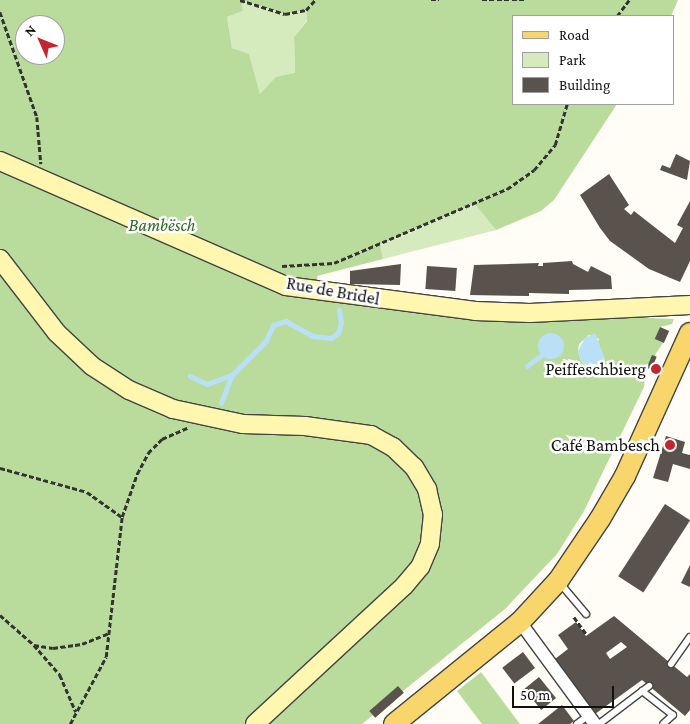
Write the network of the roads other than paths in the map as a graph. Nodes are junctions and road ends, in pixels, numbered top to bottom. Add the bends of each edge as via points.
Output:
1 (0, 162) edge
2 (0, 259) edge
3 (690, 306) edge
4 (690, 333) edge
5 (558, 581) junction
6 (586, 614) dead end
7 (520, 622) junction
8 (690, 637) edge
9 (672, 664) dead end
10 (649, 686) dead end
11 (642, 691) junction
12 (592, 720) edge
13 (254, 724) edge
14 (394, 724) edge
15 (577, 724) edge
16 (599, 724) edge
17 (664, 724) edge

1 - 3 main road, Rue de Bridel via 286,286 475,311 530,313
2 - 13 main road via 57,333 92,366 129,390 198,416 243,424 305,426 371,435 393,447 414,467 427,489 433,514 430,544 420,567 404,586
4 - 5 main road via 625,476 596,527
5 - 6 lane
5 - 7 main road
7 - 12 street
7 - 14 main road
8 - 9 lane
10 - 11 lane
11 - 16 lane
11 - 17 lane via 672,716
12 - 15 lane

